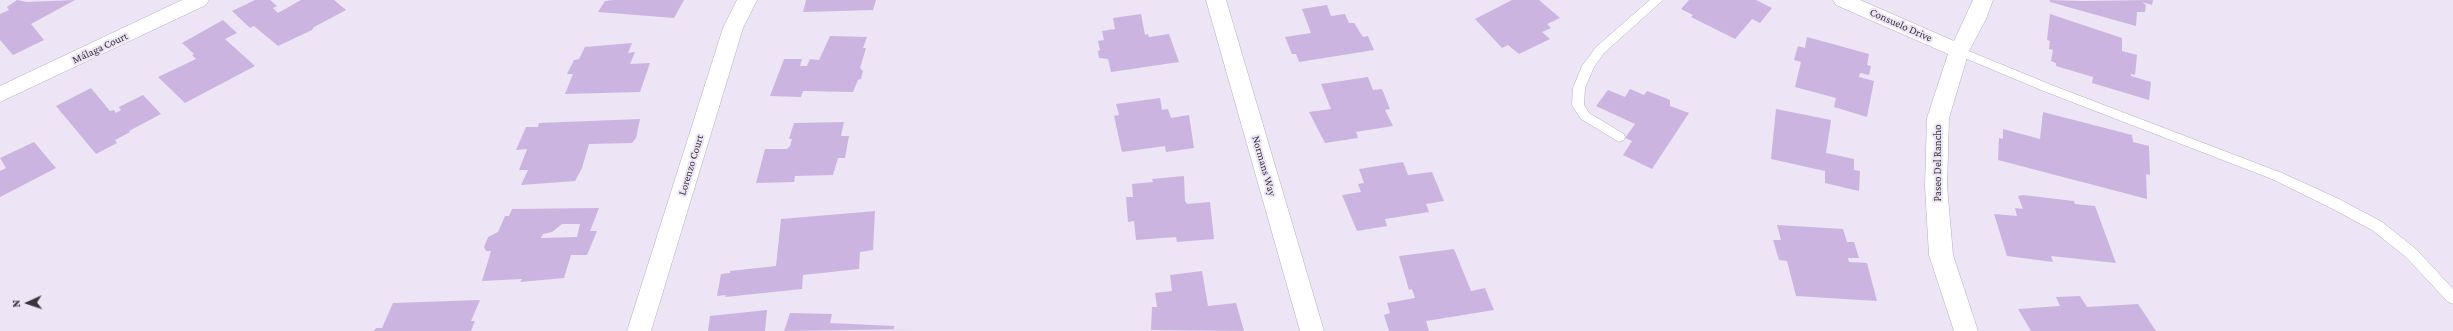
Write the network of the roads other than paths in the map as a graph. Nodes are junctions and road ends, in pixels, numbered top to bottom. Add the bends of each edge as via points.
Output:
1 (199, 0) edge
2 (747, 0) edge
3 (1216, 0) edge
4 (1657, 0) edge
5 (1843, 0) edge
6 (1983, 0) edge
7 (1959, 51) junction
8 (0, 95) edge
9 (1619, 137) dead end
10 (2453, 298) edge
11 (639, 331) edge
12 (1312, 331) edge
13 (1966, 331) edge

1 - 8 street, Málaga Court
2 - 11 street, Lorenzo Court via 733,28
3 - 12 street, Normans Way
4 - 9 lane via 1600,50 1588,66 1579,88 1578,105 1585,116
5 - 7 street, Consuelo Drive
6 - 7 street, Paseo Del Rancho
7 - 10 lane via 2050,89 2277,176 2334,203 2377,226 2411,253
7 - 13 street, Paseo Del Rancho via 1938,118 1936,186 1941,255

